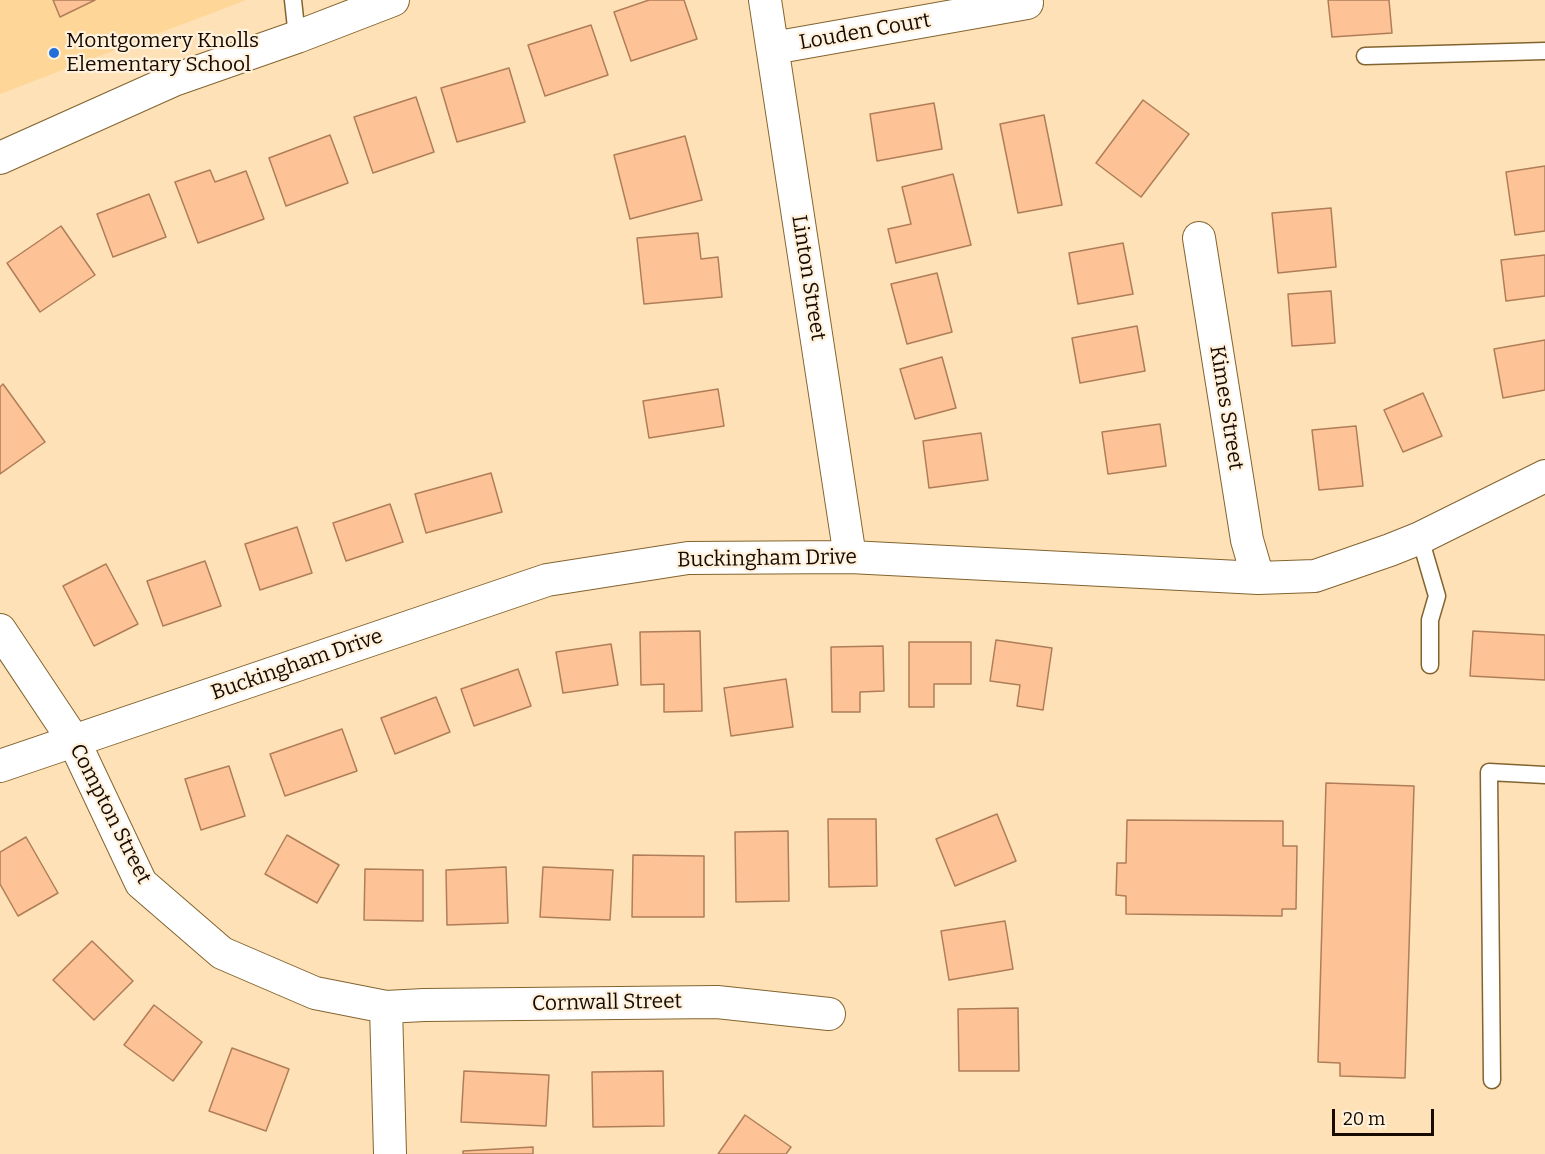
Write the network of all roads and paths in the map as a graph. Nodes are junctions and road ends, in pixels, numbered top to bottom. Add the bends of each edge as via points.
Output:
1 (293, 0) edge
2 (393, 0) edge
3 (765, 0) edge
4 (1028, 1) edge
5 (297, 37) junction
6 (773, 48) junction
7 (1545, 51) edge
8 (1365, 56) dead end
9 (0, 158) edge
10 (1199, 238) dead end
11 (1545, 476) edge
12 (1420, 538) junction
13 (850, 557) junction
14 (1258, 578) junction
15 (0, 630) edge
16 (1430, 665) dead end
17 (74, 741) junction
18 (0, 766) edge
19 (1545, 775) edge
20 (386, 1007) junction
21 (829, 1014) dead end
22 (1492, 1080) dead end
23 (390, 1154) edge

1 - 5 lane
2 - 5 street
3 - 6 street, Linton Street
4 - 6 street, Louden Court
5 - 9 street via 174,80
6 - 13 street, Linton Street
7 - 8 lane
10 - 14 street, Kimes Street via 1247,540
11 - 12 street, Buckingham Drive
12 - 14 street, Buckingham Drive via 1316,576
12 - 16 lane via 1437,596 1430,620
13 - 14 street, Buckingham Drive
13 - 17 street, Buckingham Drive via 688,558 547,580
15 - 17 street, Compton Street
17 - 18 street, Buckingham Drive
17 - 20 street, Compton Street via 141,883 222,953 315,993
19 - 22 lane via 1489,772
20 - 21 street, Cornwall Street via 717,1002
20 - 23 street

